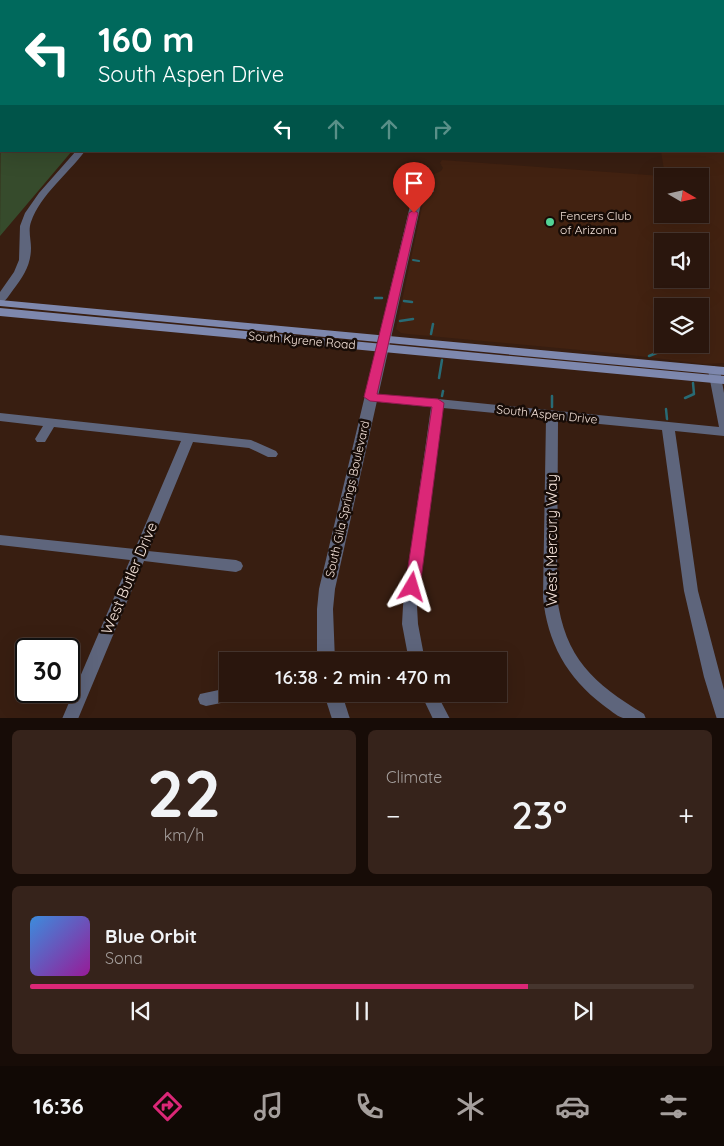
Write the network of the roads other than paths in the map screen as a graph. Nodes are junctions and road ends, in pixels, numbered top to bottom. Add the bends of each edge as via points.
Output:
1 (80, 152) edge
2 (424, 168) dead end
3 (0, 301) edge
4 (0, 312) edge
5 (383, 343) junction
6 (719, 375) edge
7 (370, 397) junction
8 (438, 403) junction
9 (552, 414) junction
10 (0, 417) edge
11 (51, 422) junction
12 (668, 426) junction
13 (724, 426) edge
14 (724, 432) edge
15 (189, 437) junction
16 (41, 439) dead end
17 (272, 454) dead end
18 (0, 540) edge
19 (138, 556) junction
20 (236, 566) dead end
21 (326, 652) edge
22 (415, 652) edge
23 (219, 697) edge
24 (206, 699) dead end
25 (336, 702) edge
26 (433, 702) edge
27 (724, 716) edge
28 (70, 718) edge
29 (341, 718) edge
30 (442, 718) edge
31 (638, 718) edge

1 - 3 street via 28,218 24,230 24,261
2 - 5 street, South Gila Springs Boulevard
3 - 5 main road, South Kyrene Road
4 - 5 main road, South Kyrene Road
5 - 6 main road, South Kyrene Road
5 - 7 street, South Gila Springs Boulevard
6 - 13 street
7 - 8 street, South Aspen Drive
7 - 21 street, South Gila Springs Boulevard via 327,589
8 - 9 street, South Aspen Drive
8 - 22 street via 410,606
9 - 12 street, South Aspen Drive
9 - 31 street, West Mercury Way via 550,597 553,624 570,662 584,678 603,696
10 - 11 street
11 - 15 street
11 - 16 street
12 - 14 street, South Aspen Drive
12 - 27 street via 691,591
15 - 17 street via 251,444
15 - 19 street, West Butler Drive
18 - 19 street
19 - 20 street
19 - 28 street, West Butler Drive
23 - 24 street
25 - 29 street
26 - 30 street

